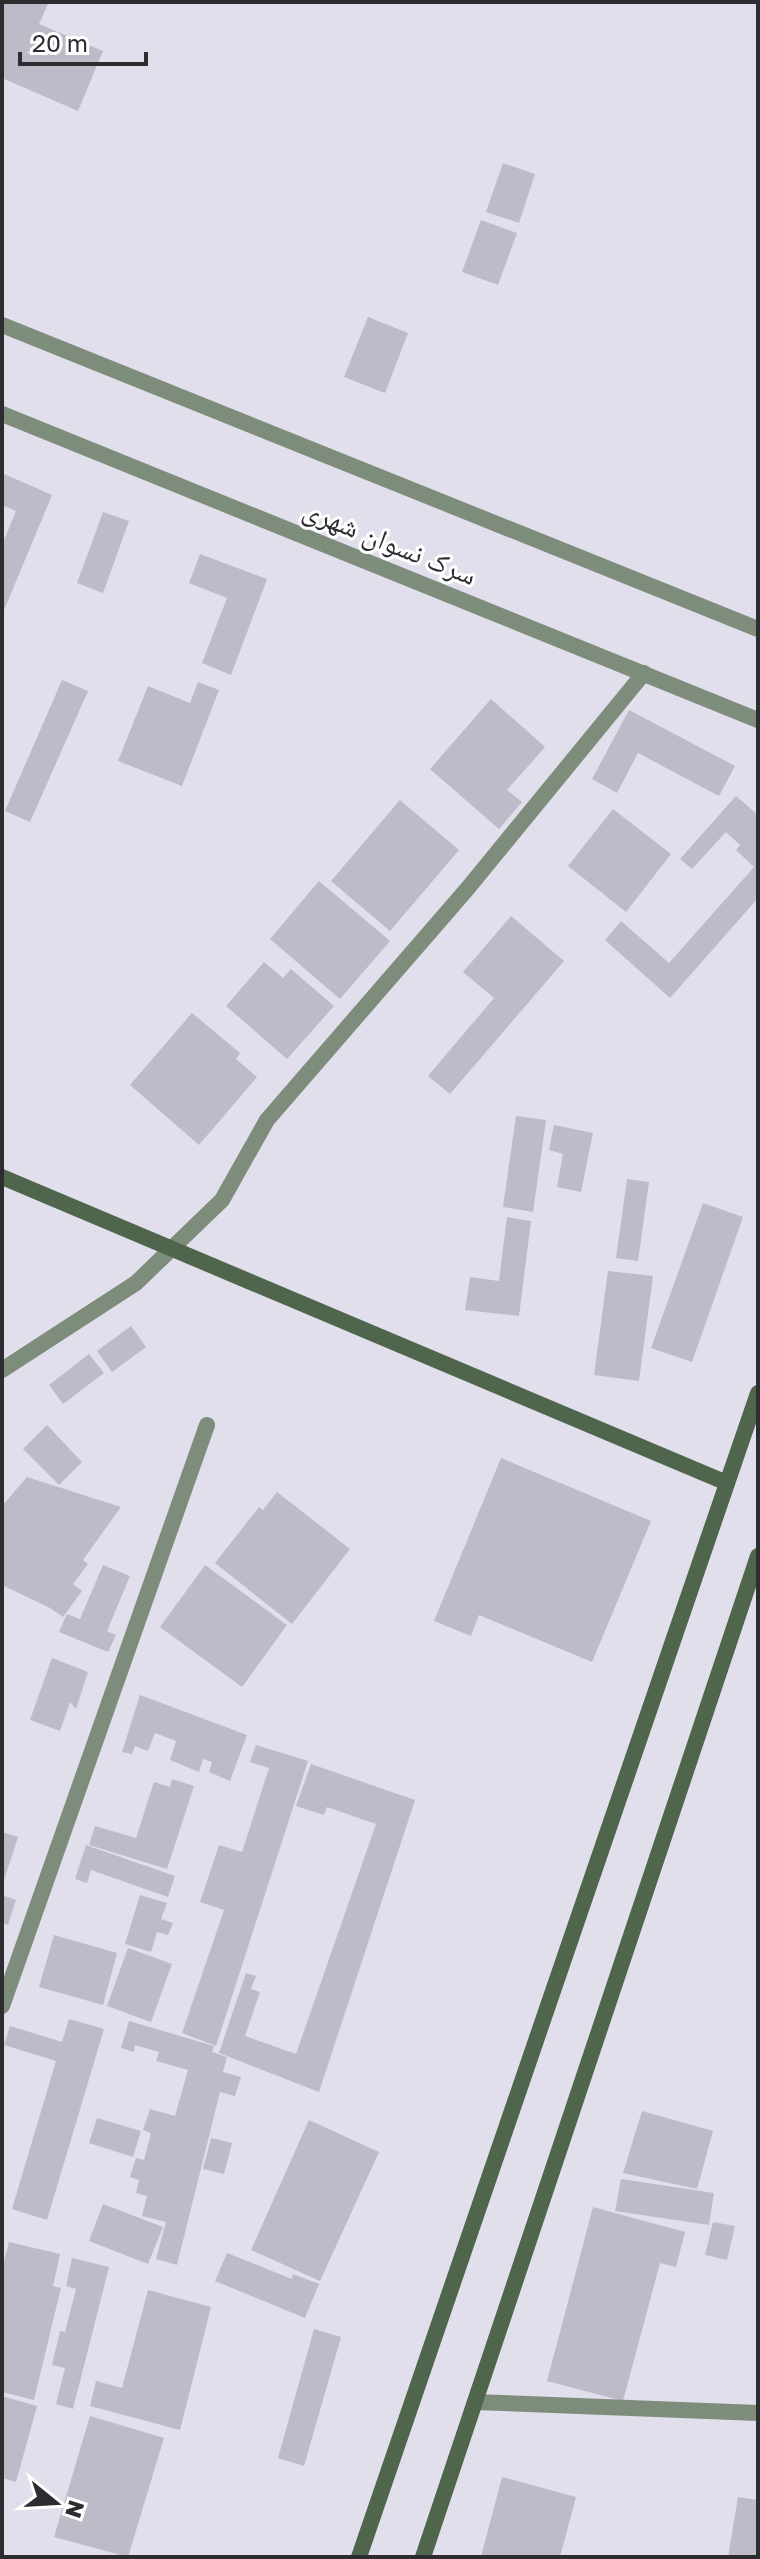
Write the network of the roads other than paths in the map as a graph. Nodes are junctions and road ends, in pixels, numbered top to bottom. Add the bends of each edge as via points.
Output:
1 (2, 325) edge
2 (2, 414) edge
3 (758, 629) edge
4 (644, 673) junction
5 (758, 720) edge
6 (2, 1177) edge
7 (171, 1249) junction
8 (2, 1370) edge
9 (758, 1393) edge
10 (207, 1425) dead end
11 (727, 1483) junction
12 (758, 1556) edge
13 (2, 2006) edge
14 (475, 2402) junction
15 (758, 2413) edge
16 (359, 2557) edge
17 (423, 2557) edge

1 - 3 street, سرک نسوان شهری
2 - 4 street, سرک نسوان شهری
4 - 5 street, سرک نسوان شهری
4 - 7 street via 468,888 267,1120 222,1200
6 - 7 street
7 - 8 street via 136,1283
7 - 11 street
9 - 11 street
10 - 13 street
11 - 16 street
12 - 14 street
14 - 15 street
14 - 17 street

